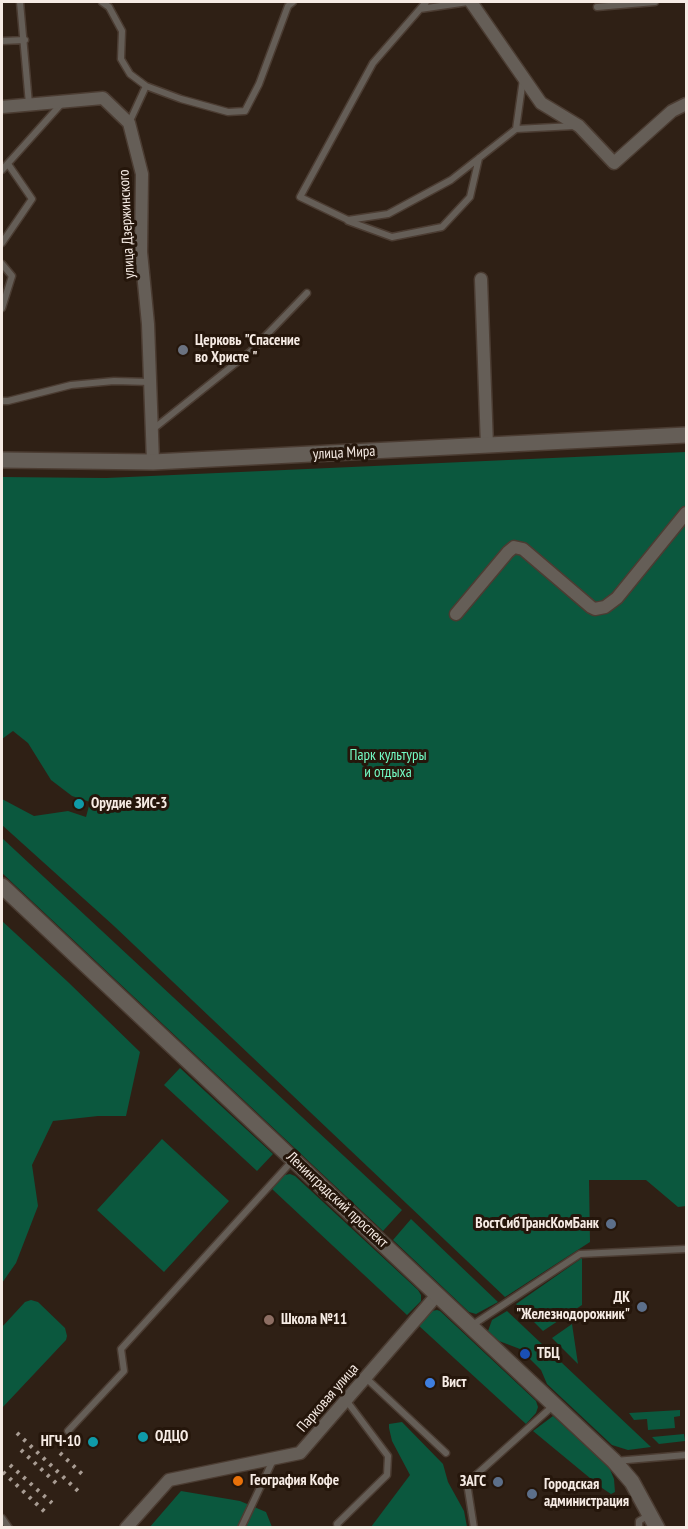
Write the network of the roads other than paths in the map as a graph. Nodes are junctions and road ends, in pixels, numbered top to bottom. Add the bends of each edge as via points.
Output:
1 (20, 2) edge
2 (102, 2) edge
3 (293, 2) edge
4 (426, 2) edge
5 (470, 2) edge
6 (655, 2) edge
7 (597, 7) dead end
8 (420, 9) junction
9 (25, 40) junction
10 (2, 41) edge
11 (523, 77) junction
12 (146, 86) junction
13 (64, 102) junction
14 (687, 104) edge
15 (29, 105) junction
16 (2, 107) edge
17 (129, 123) junction
18 (579, 126) junction
19 (516, 129) junction
20 (479, 158) junction
21 (8, 164) junction
22 (2, 170) edge
23 (348, 220) junction
24 (2, 243) edge
25 (2, 264) edge
26 (481, 279) dead end
27 (307, 293) dead end
28 (2, 308) edge
29 (150, 382) junction
30 (2, 401) edge
31 (152, 430) junction
32 (687, 435) edge
33 (487, 446) junction
34 (2, 460) edge
35 (153, 462) junction
36 (687, 513) edge
37 (456, 614) dead end
38 (2, 886) edge
39 (294, 1159) junction
40 (687, 1249) edge
41 (437, 1295) junction
42 (471, 1326) junction
43 (366, 1378) junction
44 (346, 1400) junction
45 (554, 1405) junction
46 (68, 1431) dead end
47 (446, 1453) dead end
48 (687, 1455) edge
49 (274, 1458) junction
50 (614, 1461) junction
51 (2, 1518) edge
52 (653, 1521) edge
53 (9, 1527) edge
54 (126, 1527) edge
55 (241, 1527) edge
56 (338, 1527) edge
57 (474, 1527) edge
58 (639, 1527) edge

1 - 9 lane
2 - 12 lane via 122,31 121,59 130,75
3 - 12 lane via 245,111 228,112
4 - 8 lane
5 - 8 lane
5 - 11 street
6 - 7 lane
8 - 23 lane via 373,63 300,196
9 - 10 lane
9 - 15 lane
11 - 18 street via 541,103
11 - 19 lane
12 - 17 lane
13 - 15 street
13 - 17 street via 103,98
13 - 21 lane
14 - 18 street via 672,111 614,163
15 - 16 street
17 - 29 street, улица Дзержинского via 142,174 141,252
18 - 19 lane
19 - 20 lane
20 - 23 lane via 452,180 388,214
20 - 23 lane via 470,197 442,227 392,237
21 - 22 lane
21 - 24 lane via 32,199
25 - 28 lane via 12,276
26 - 33 street
27 - 31 lane via 251,351
29 - 30 lane via 71,386
29 - 31 street, улица Дзержинского
31 - 35 street, улица Дзержинского
32 - 33 street, улица Мира
33 - 35 street, улица Мира
34 - 35 street, улица Мира
36 - 37 street via 617,598 605,607 591,607 523,549 514,547
38 - 39 street, Ленинградский проспект
39 - 41 street, Ленинградский проспект
39 - 46 lane via 121,1349 124,1371
40 - 42 lane via 580,1254
41 - 42 street, Ленинградский проспект
41 - 43 street, Парковая улица
42 - 45 street, Ленинградский проспект
43 - 44 street, Парковая улица
43 - 47 lane
44 - 49 street, Парковая улица via 300,1453
44 - 56 lane via 388,1456 387,1475
45 - 50 street, Ленинградский проспект
45 - 57 lane via 467,1483
48 - 50 lane
49 - 54 street, Парковая улица via 169,1480
49 - 55 lane
50 - 52 street, Ленинградский проспект via 632,1482
51 - 53 lane
52 - 58 lane via 639,1521

